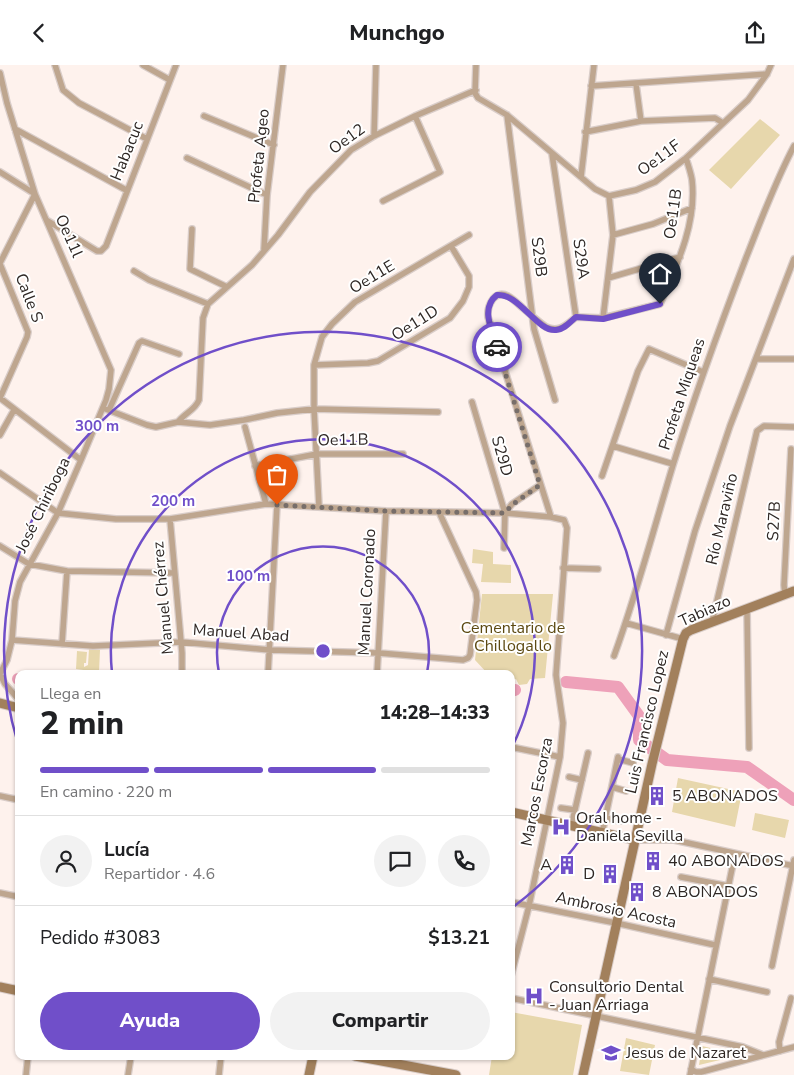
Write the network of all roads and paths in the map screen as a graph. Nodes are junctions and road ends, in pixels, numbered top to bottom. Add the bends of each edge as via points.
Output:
1 (55, 65) edge
2 (143, 65) edge
3 (176, 65) edge
4 (284, 65) edge
5 (476, 65) edge
6 (594, 65) edge
7 (771, 65) edge
8 (378, 66) edge
9 (0, 73) edge
10 (767, 73) junction
11 (170, 80) junction
12 (636, 84) junction
13 (591, 87) junction
14 (476, 90) junction
15 (0, 98) edge
16 (7, 103) junction
17 (507, 115) junction
18 (204, 116) dead end
19 (415, 116) junction
20 (641, 121) junction
21 (723, 123) junction
22 (15, 129) junction
23 (585, 131) junction
24 (374, 136) junction
25 (147, 139) junction
26 (274, 145) junction
27 (794, 146) edge
28 (552, 154) junction
29 (187, 158) dead end
30 (686, 158) junction
31 (0, 172) edge
32 (581, 177) junction
33 (126, 190) junction
34 (35, 194) junction
35 (267, 195) junction
36 (609, 196) junction
37 (383, 201) dead end
38 (692, 208) junction
39 (48, 221) junction
40 (192, 229) dead end
41 (468, 235) dead end
42 (613, 235) junction
43 (451, 246) junction
44 (264, 249) junction
45 (680, 257) junction
46 (794, 259) edge
47 (0, 264) edge
48 (134, 271) dead end
49 (791, 274) edge
50 (608, 278) junction
51 (227, 287) junction
52 (208, 304) junction
53 (532, 316) junction
54 (576, 317) junction
55 (603, 319) junction
56 (179, 354) dead end
57 (756, 359) junction
58 (794, 359) edge
59 (314, 365) junction
60 (703, 372) junction
61 (0, 398) edge
62 (555, 400) dead end
63 (472, 402) dead end
64 (106, 409) junction
65 (314, 409) junction
66 (14, 410) junction
67 (438, 411) dead end
68 (178, 422) junction
69 (245, 427) dead end
70 (794, 427) edge
71 (0, 435) edge
72 (613, 446) junction
73 (791, 449) dead end
74 (317, 453) junction
75 (403, 454) dead end
76 (81, 461) junction
77 (674, 464) junction
78 (255, 466) junction
79 (0, 473) edge
80 (602, 476) dead end
81 (540, 485) junction
82 (266, 504) junction
83 (277, 505) junction
84 (319, 506) junction
85 (386, 511) junction
86 (440, 512) junction
87 (58, 513) junction
88 (505, 513) junction
89 (551, 517) junction
90 (170, 519) junction
91 (0, 546) edge
92 (504, 547) dead end
93 (29, 564) junction
94 (563, 568) junction
95 (598, 569) dead end
96 (68, 571) junction
97 (174, 573) junction
98 (790, 593) edge
99 (746, 610) junction
100 (712, 622) junction
101 (626, 623) junction
102 (666, 635) junction
103 (683, 639) junction
104 (12, 641) junction
105 (181, 642) junction
106 (62, 645) junction
107 (270, 650) junction
108 (379, 653) junction
109 (614, 656) dead end
110 (182, 670) edge
111 (268, 670) edge
112 (377, 670) edge
113 (0, 674) edge
114 (15, 695) edge
115 (0, 703) edge
116 (15, 707) edge
117 (515, 748) edge
118 (749, 748) dead end
119 (588, 753) dead end
120 (560, 757) junction
121 (633, 763) dead end
122 (569, 777) dead end
123 (582, 780) junction
124 (612, 787) junction
125 (626, 791) dead end
126 (0, 795) edge
127 (15, 799) edge
128 (561, 808) dead end
129 (575, 810) junction
130 (515, 813) edge
131 (606, 818) junction
132 (546, 820) junction
133 (620, 821) dead end
134 (571, 827) junction
135 (602, 834) junction
136 (635, 840) junction
137 (735, 854) junction
138 (794, 864) edge
139 (681, 877) dead end
140 (728, 886) junction
141 (0, 893) edge
142 (15, 896) edge
143 (515, 904) edge
144 (529, 906) junction
145 (616, 923) junction
146 (715, 945) junction
147 (515, 960) edge
148 (772, 966) dead end
149 (709, 979) junction
150 (0, 987) edge
151 (15, 990) edge
152 (767, 992) dead end
153 (791, 998) dead end
154 (515, 999) edge
155 (596, 1016) junction
156 (697, 1037) junction
157 (794, 1047) edge
158 (780, 1051) junction
159 (763, 1055) junction
160 (28, 1060) edge
161 (130, 1060) edge
162 (221, 1060) edge
163 (312, 1060) edge
164 (376, 1060) edge
165 (690, 1072) edge
166 (26, 1075) edge
167 (128, 1075) edge
168 (219, 1075) edge
169 (309, 1075) edge
170 (456, 1075) edge
171 (583, 1075) edge

1 - 25 street via 63,91
2 - 11 street
3 - 11 street, Habacuc
4 - 26 street, Profeta Ageo
5 - 14 street
6 - 13 street
7 - 10 street, Oe11F
8 - 24 street
9 - 16 street, Oe11l
10 - 12 street
10 - 21 street, Oe11F via 748,99
11 - 25 street, Habacuc
12 - 13 street
12 - 20 street
13 - 23 street
14 - 17 street via 478,98
14 - 19 street, Oe12
15 - 16 street
16 - 22 street, Oe11l
17 - 28 street
17 - 53 street, S29B
18 - 26 street
19 - 24 street, Oe12
19 - 37 street via 440,171
20 - 21 street via 715,117
20 - 23 street
21 - 30 street, Oe11F
22 - 33 street
22 - 34 street, Oe11l
23 - 32 street
24 - 44 street, Oe12 via 343,157
25 - 33 street, Habacuc
26 - 35 street, Profeta Ageo
27 - 60 street, Profeta Miqueas via 781,171
28 - 32 street
28 - 54 street, S29A
29 - 35 street
30 - 36 street, Oe11F via 655,182
30 - 38 street, Oe11B via 692,181
31 - 34 street
32 - 36 street
33 - 39 street, Habacuc via 108,243 101,251
34 - 39 street, Oe11l
34 - 47 street
35 - 44 street, Profeta Ageo
36 - 42 street
38 - 42 street via 653,224
38 - 45 street, Oe11B
39 - 64 street, Oe11l via 108,361
40 - 51 street via 190,269
41 - 43 street, Oe11E
42 - 50 street
43 - 59 street, Oe11E via 343,312 322,337
43 - 59 street, Oe11D via 470,281 463,301 450,318 378,361
44 - 51 street, Oe12 via 252,265
45 - 50 street
45 - 55 street, Oe11B via 660,304
46 - 49 street, Luis Francisco Lopez
47 - 61 street, Calle S via 28,331
48 - 52 street
49 - 57 street, Luis Francisco Lopez
50 - 55 street
51 - 52 street, Oe12
52 - 68 street via 203,318 199,401
53 - 54 street via 556,330
53 - 62 street, S29B
53 - 81 street via 511,298 502,295 492,299 488,310
54 - 55 street, Oe11B
56 - 64 street via 142,341 139,343
57 - 58 street
57 - 102 street, Luis Francisco Lopez via 695,531
59 - 65 street, Oe11E
60 - 72 street via 649,349 638,371
60 - 77 street, Profeta Miqueas
61 - 66 street
63 - 88 street, S29D
64 - 68 street via 156,427
64 - 76 street, José Chiriboga
65 - 67 street
65 - 68 street via 210,425
65 - 74 street, Oe11E
66 - 71 street
66 - 76 street
69 - 78 street
70 - 100 street, Río Maraviño via 764,426 757,431
72 - 77 street
72 - 80 street
73 - 98 street, S27B via 784,585
74 - 75 street, Oe11B
74 - 78 street, Oe11B
74 - 84 street, Oe11E
76 - 87 street, José Chiriboga
77 - 101 street, Profeta Miqueas
78 - 82 street
79 - 87 street
81 - 88 street
81 - 89 street
82 - 83 street
82 - 90 street
83 - 84 street
83 - 107 street
84 - 85 street
85 - 86 street
85 - 108 street, Manuel Coronado
86 - 88 street
86 - 108 street, Manuel Abad via 476,592 470,655 463,660
87 - 90 street via 116,519
87 - 93 street, José Chiriboga
88 - 89 street
88 - 92 street, S29D
89 - 94 street, Marcos Escorza via 560,518 567,528
90 - 97 street, Manuel Chérrez
91 - 93 street
93 - 96 street
93 - 104 street, José Chiriboga via 15,601
94 - 95 street
94 - 120 street, Marcos Escorza via 556,675 563,723
96 - 97 street
96 - 106 street
97 - 105 street, Manuel Chérrez
98 - 99 street, Tabiazo
99 - 100 street, Tabiazo
99 - 118 street
100 - 103 street, Tabiazo via 687,633
101 - 102 street, Tabiazo
101 - 109 street, Profeta Miqueas
102 - 103 street, Tabiazo
103 - 136 street, Luis Francisco Lopez
104 - 106 street, Manuel Abad
104 - 113 street, José Chiriboga
105 - 106 street, Manuel Abad
105 - 107 street, Manuel Abad
105 - 110 street, Manuel Chérrez
107 - 108 street, Manuel Abad
107 - 111 street
108 - 112 street, Manuel Coronado
113 - 114 street, José Chiriboga
115 - 116 street
117 - 120 street
119 - 123 street
120 - 132 street, Marcos Escorza
121 - 124 street via 618,758
122 - 123 street
123 - 129 street
124 - 125 street
124 - 131 street
126 - 127 street
128 - 129 street
129 - 134 street
130 - 132 street
131 - 133 street
131 - 135 street
132 - 134 street
132 - 144 street, Marcos Escorza
134 - 135 street
135 - 136 street
136 - 137 street via 674,840
136 - 145 street, Luis Francisco Lopez
137 - 138 street
137 - 140 street
138 - 148 street
139 - 140 street
140 - 146 street
141 - 142 street
143 - 144 street, Ambrosio Acosta
144 - 145 street, Ambrosio Acosta
144 - 147 street, Marcos Escorza
145 - 146 street, Ambrosio Acosta
145 - 155 street, Luis Francisco Lopez
146 - 149 street
149 - 152 street
149 - 156 street
150 - 151 street
153 - 158 street via 779,1042
154 - 155 street
155 - 156 street
155 - 171 street, Luis Francisco Lopez
156 - 159 street via 744,1047
156 - 165 street
157 - 158 street
158 - 159 street
159 - 165 street
160 - 166 street
161 - 167 street
162 - 168 street
163 - 169 street
164 - 170 street

